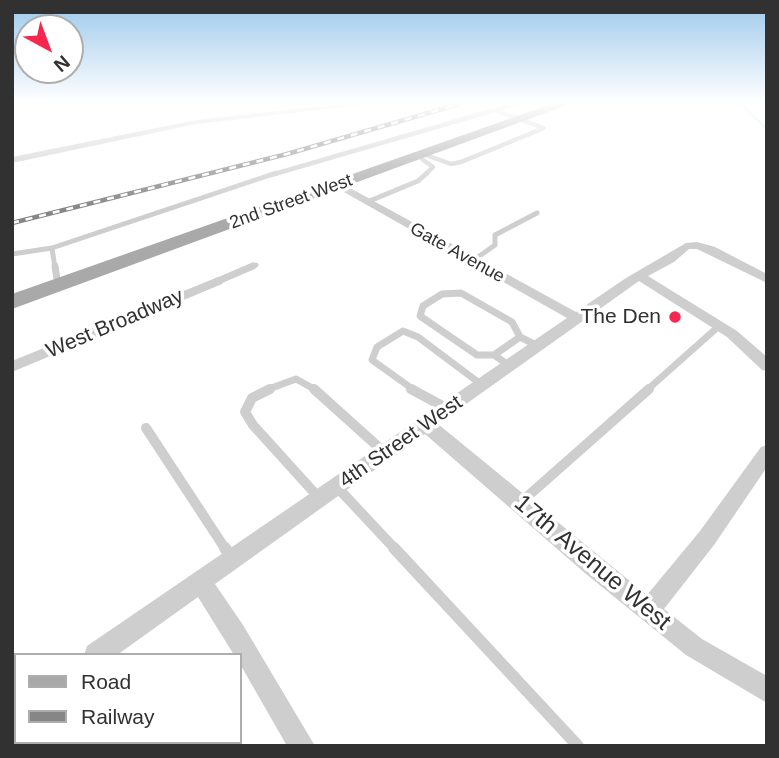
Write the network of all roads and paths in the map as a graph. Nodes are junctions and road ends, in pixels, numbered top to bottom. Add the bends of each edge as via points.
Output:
1 (122, 137) edge
2 (402, 137) edge
3 (461, 137) edge
4 (521, 137) edge
5 (420, 155) junction
6 (12, 160) edge
7 (338, 185) junction
8 (367, 202) junction
9 (537, 213) dead end
10 (52, 248) junction
11 (12, 254) edge
12 (471, 261) junction
13 (256, 265) dead end
14 (639, 276) junction
15 (767, 279) edge
16 (218, 281) joint
17 (58, 286) junction
18 (12, 302) edge
19 (577, 318) junction
20 (719, 326) junction
21 (520, 337) junction
22 (538, 346) junction
23 (494, 355) junction
24 (510, 366) junction
25 (767, 366) edge
26 (12, 367) edge
27 (482, 385) junction
28 (448, 409) junction
29 (426, 424) junction
30 (146, 428) dead end
31 (767, 452) edge
32 (385, 453) junction
33 (337, 487) junction
34 (320, 499) junction
35 (520, 504) junction
36 (233, 559) junction
37 (201, 582) junction
38 (648, 611) junction
39 (99, 653) edge
40 (767, 690) edge
41 (302, 746) edge
42 (578, 746) edge

1 - 6 street
2 - 10 lane via 291,168
3 - 5 main road, 2nd Street West
4 - 5 lane via 451,164
5 - 7 main road, 2nd Street West
5 - 8 lane via 433,167 430,172
7 - 8 street, Gate Avenue
7 - 17 main road, 2nd Street West
8 - 12 street, Gate Avenue
9 - 12 lane via 495,235 495,244
10 - 11 lane
10 - 17 lane
12 - 19 street, Gate Avenue
13 - 16 lane
14 - 15 street, 4th Street West via 686,246 697,245
14 - 19 street, 4th Street West
14 - 20 street
16 - 26 street, West Broadway
17 - 18 main road, 2nd Street West
19 - 22 street, 4th Street West
20 - 25 street
20 - 35 lane
21 - 22 lane
21 - 23 lane
21 - 23 lane via 512,322 461,293 442,294 423,306 420,316 477,355
22 - 24 street, 4th Street West
23 - 24 lane
24 - 27 street, 4th Street West
27 - 28 street, 4th Street West
27 - 28 lane via 403,331 377,347 372,360
28 - 29 street, 4th Street West
29 - 32 street, 4th Street West
29 - 35 street, 17th Avenue West
30 - 36 lane
31 - 38 street
32 - 33 street, 4th Street West
32 - 34 lane via 315,388 296,379 252,398 245,412 253,425
33 - 34 street, 4th Street West
33 - 42 lane
34 - 36 street, 4th Street West
35 - 38 street, 17th Avenue West
36 - 37 street, 4th Street West
37 - 39 street, 4th Street West
37 - 41 street
38 - 40 street, 17th Avenue West via 694,647

